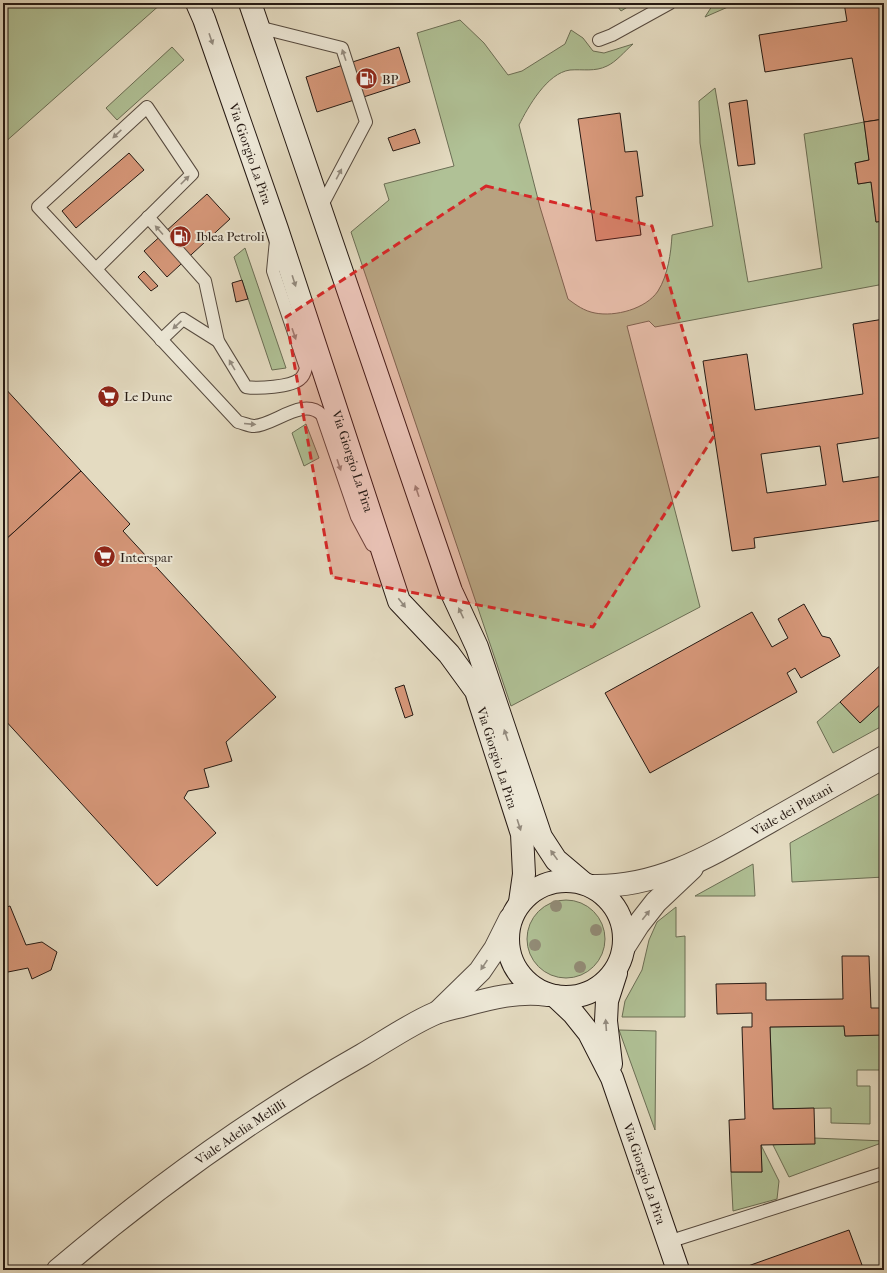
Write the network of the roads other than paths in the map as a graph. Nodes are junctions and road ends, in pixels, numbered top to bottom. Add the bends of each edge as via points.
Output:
1 (197, 3) edge
2 (250, 3) edge
3 (670, 3) edge
4 (258, 27) junction
5 (599, 40) dead end
6 (320, 209) junction
7 (148, 218) junction
8 (277, 229) junction
9 (96, 269) junction
10 (161, 340) junction
11 (218, 340) junction
12 (391, 582) junction
13 (884, 757) edge
14 (699, 861) junction
15 (587, 884) junction
16 (515, 911) junction
17 (621, 956) junction
18 (552, 996) junction
19 (436, 1013) junction
20 (612, 1078) junction
21 (884, 1173) edge
22 (668, 1242) junction
23 (58, 1270) edge
24 (678, 1270) edge

1 -> 8 main road, Via Giorgio La Pira
2 - 4 main road, Via Giorgio La Pira
3 - 5 lane
4 - 6 main road, Via Giorgio La Pira
6 -> 4 lane via 366,122 342,48
15 -> 6 main road, Via Giorgio La Pira via 556,860 541,837 477,647 451,590
7 - 9 lane
7 -> 9 lane via 192,174 147,107 38,207
11 -> 7 lane via 204,281
8 -> 11 lane via 273,271 306,368 304,375 290,384 254,389 246,387
8 -> 12 main road, Via Giorgio La Pira
9 - 10 lane
11 -> 10 lane via 183,319
10 -> 12 lane via 238,422 254,426 299,410 317,410 322,415 357,518
12 -> 16 main road, Via Giorgio La Pira via 399,601 450,654 476,691 522,834 524,874
13 - 14 main road, Viale dei Platani
14 - 15 main road via 638,883 615,887
17 -> 14 main road via 638,925 656,902
15 - 16 main road via 565,880 548,883 532,890
15 - 17 main road via 606,896 618,911 624,928
16 - 18 main road via 507,938 510,956 518,973 531,986
16 -> 19 main road via 480,971
17 - 18 main road via 610,977 599,988 570,997
20 -> 17 main road via 606,1021 607,1001
18 - 19 main road via 514,994
18 - 20 main road via 573,1013 589,1033
19 - 23 main road, Viale Adelia Melilli via 315,1081 258,1119 102,1232
20 - 22 main road, Via Giorgio La Pira
21 - 22 lane
22 - 24 main road, Via Giorgio La Pira

